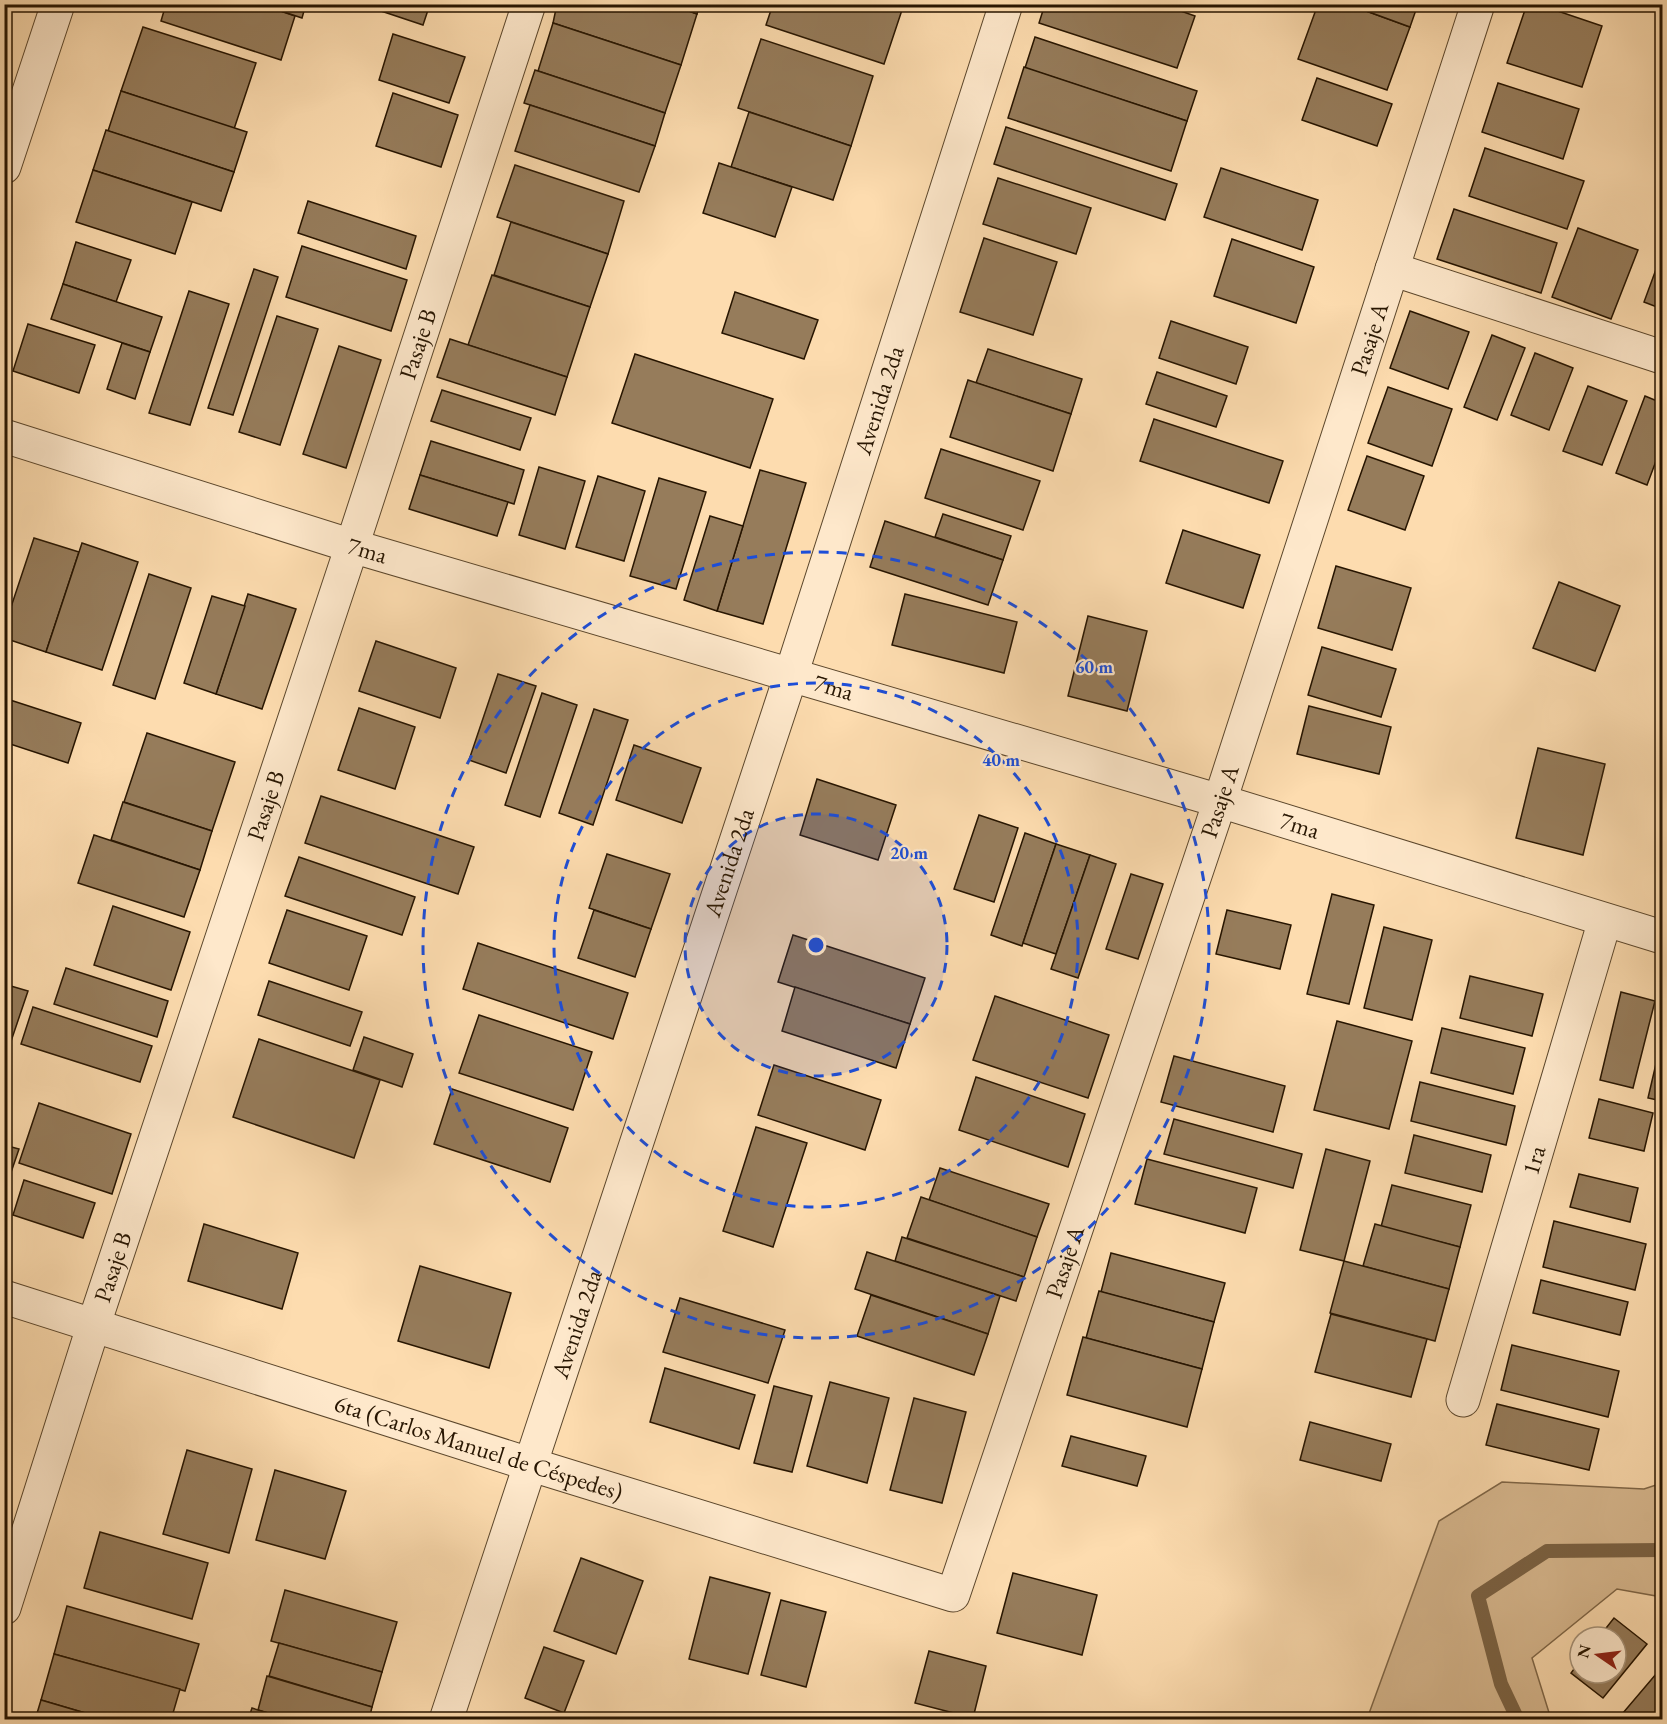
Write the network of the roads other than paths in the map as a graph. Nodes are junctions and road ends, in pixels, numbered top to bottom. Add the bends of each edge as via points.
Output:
1 (58, 4) edge
2 (529, 4) edge
3 (1006, 4) edge
4 (1478, 4) edge
5 (4, 167) edge
6 (1392, 269) junction
7 (1662, 357) edge
8 (4, 436) edge
9 (352, 546) junction
10 (791, 675) junction
11 (1220, 801) junction
12 (1605, 920) junction
13 (1662, 937) edge
14 (4, 1297) edge
15 (94, 1324) junction
16 (1463, 1400) dead end
17 (529, 1464) junction
18 (953, 1595) joint
19 (4, 1608) edge
20 (446, 1719) edge

1 - 5 street
2 - 9 street, Pasaje B
3 - 10 street, Avenida 2da
4 - 6 street, Pasaje A
6 - 7 street
6 - 11 street, Pasaje A
8 - 9 street, 7ma
9 - 10 street, 7ma
9 - 15 street, Pasaje B
10 - 11 street, 7ma
10 - 17 street, Avenida 2da
11 - 12 street, 7ma
11 - 18 street, Pasaje A
12 - 13 street, 7ma
12 - 16 street, 1ra
14 - 15 street, 6ta (Carlos Manuel de Céspedes)
15 - 17 street, 6ta (Carlos Manuel de Céspedes)
15 - 19 street, Pasaje B
17 - 18 street, 6ta (Carlos Manuel de Céspedes)
17 - 20 street, Avenida 2da

